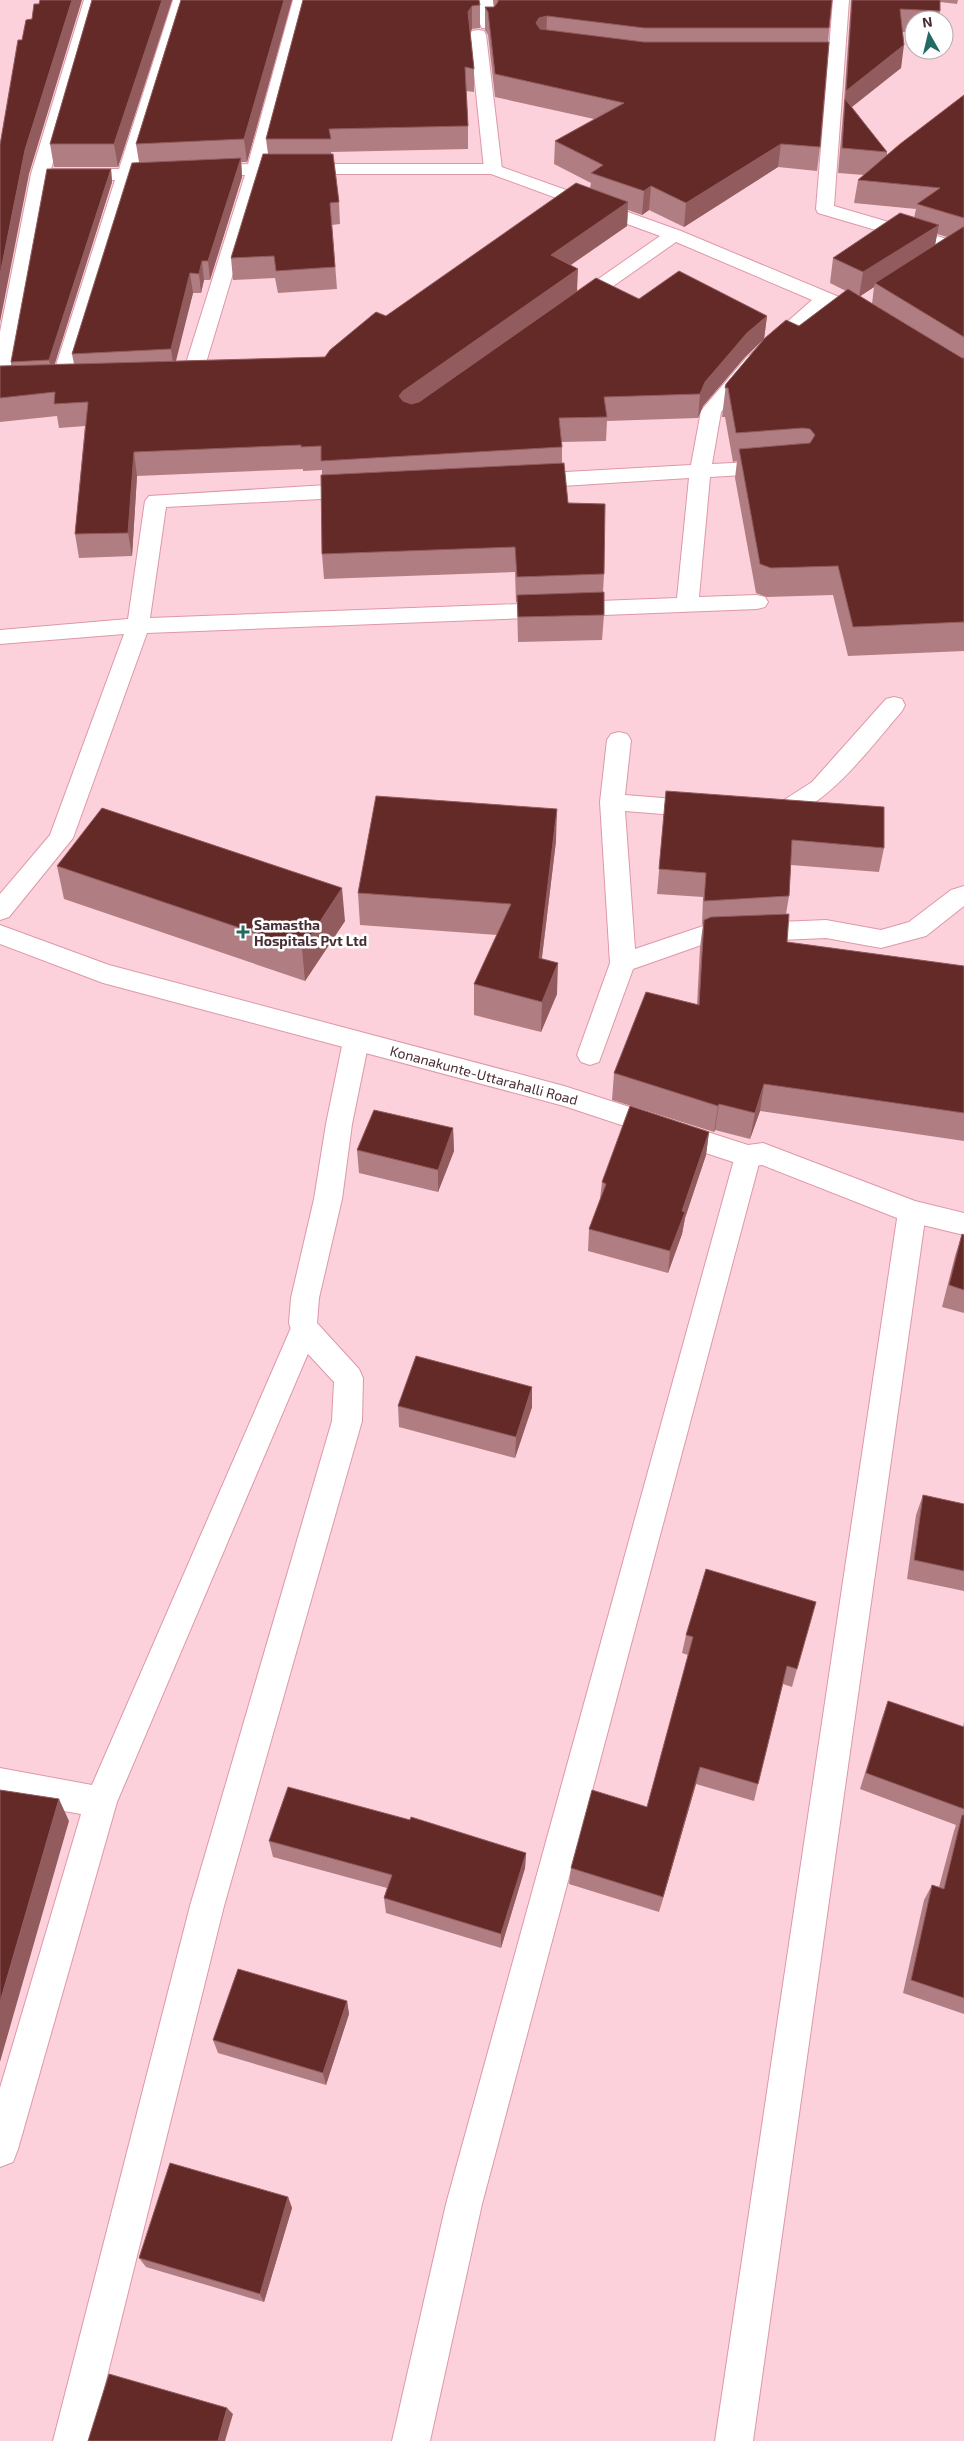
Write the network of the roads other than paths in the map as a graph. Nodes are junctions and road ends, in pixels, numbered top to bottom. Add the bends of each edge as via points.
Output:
1 (92, 0) edge
2 (181, 0) edge
3 (301, 0) edge
4 (485, 0) edge
5 (841, 0) edge
6 (817, 58) edge
7 (836, 58) junction
8 (256, 169) junction
9 (493, 169) junction
10 (40, 174) junction
11 (126, 175) junction
12 (674, 235) junction
13 (960, 249) edge
14 (931, 262) edge
15 (825, 298) junction
16 (562, 313) edge
17 (876, 326) edge
18 (212, 376) edge
19 (98, 379) edge
20 (6, 383) edge
21 (790, 465) edge
22 (700, 472) junction
23 (513, 482) edge
24 (375, 489) edge
25 (757, 602) dead end
26 (687, 604) junction
27 (138, 626) junction
28 (0, 637) edge
29 (894, 705) dead end
30 (619, 740) dead end
31 (612, 802) junction
32 (964, 896) edge
33 (0, 911) edge
34 (0, 934) edge
35 (622, 963) junction
36 (356, 1041) junction
37 (590, 1055) dead end
38 (748, 1156) junction
39 (912, 1212) junction
40 (964, 1224) edge
41 (304, 1330) junction
42 (0, 1784) edge
43 (101, 1802) junction
44 (0, 2149) edge
45 (72, 2441) edge
46 (411, 2441) edge
47 (734, 2441) edge

1 - 10 street
2 - 11 street
3 - 8 street
4 - 9 street via 483,30
5 - 7 street
6 - 7 street
7 - 13 street via 825,208
8 - 9 street
8 - 11 street
8 - 18 street via 183,376
9 - 12 street
10 - 11 street
10 - 20 street
11 - 19 street via 52,381
12 - 15 street
12 - 16 street
13 - 14 street
15 - 17 street via 861,307
15 - 22 street via 753,362 710,411
21 - 22 street
22 - 23 street
22 - 26 street
24 - 27 street via 156,501
25 - 26 street
26 - 27 street
27 - 28 street
27 - 33 street via 61,838
29 - 31 street via 820,788 791,807 759,813
30 - 31 street
31 - 35 street
32 - 35 street via 917,929 881,939 826,929 706,934
34 - 36 street, Konanakunte-Uttarahalli Road via 103,973
35 - 37 street
36 - 38 street, Konanakunte-Uttarahalli Road via 564,1096
36 - 41 street via 338,1124 328,1199 306,1298
38 - 39 street, Konanakunte-Uttarahalli Road via 762,1154
38 - 46 street via 464,2204
39 - 40 street, Konanakunte-Uttarahalli Road
39 - 47 street
41 - 43 street
41 - 45 street via 349,1378 347,1421 207,1906
42 - 43 street
43 - 44 street

